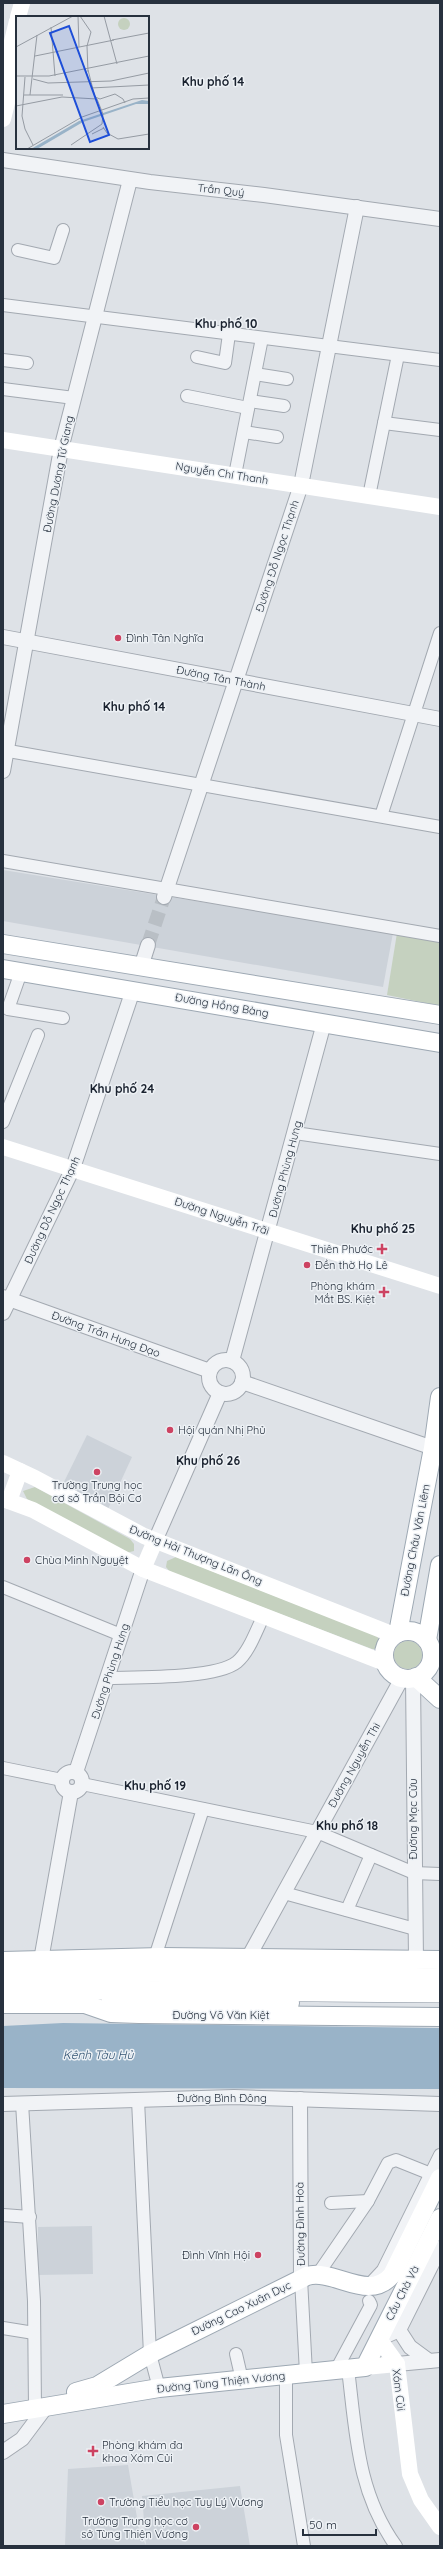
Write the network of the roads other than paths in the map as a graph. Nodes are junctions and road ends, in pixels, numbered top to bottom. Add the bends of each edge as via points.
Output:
1 (22, 3) edge
2 (31, 3) edge
3 (18, 16) edge
4 (28, 16) edge
5 (16, 25) edge
6 (16, 66) edge
7 (3, 78) edge
8 (3, 119) edge
9 (3, 160) edge
10 (130, 180) junction
11 (357, 207) junction
12 (440, 219) edge
13 (63, 230) dead end
14 (18, 250) dead end
15 (3, 305) edge
16 (95, 317) junction
17 (229, 334) junction
18 (262, 338) junction
19 (328, 346) junction
20 (398, 355) junction
21 (197, 357) dead end
22 (3, 360) edge
23 (440, 360) edge
24 (27, 363) dead end
25 (255, 374) junction
26 (287, 379) dead end
27 (3, 389) edge
28 (187, 396) dead end
29 (74, 398) junction
30 (249, 405) junction
31 (284, 406) dead end
32 (384, 423) junction
33 (440, 430) edge
34 (244, 432) junction
35 (277, 437) dead end
36 (3, 440) edge
37 (61, 449) junction
38 (235, 475) junction
39 (301, 485) junction
40 (369, 496) junction
41 (440, 507) edge
42 (440, 633) edge
43 (3, 637) edge
44 (26, 641) junction
45 (236, 680) junction
46 (414, 714) junction
47 (440, 719) edge
48 (5, 750) edge
49 (3, 771) edge
50 (202, 785) junction
51 (380, 816) junction
52 (440, 827) edge
53 (3, 861) edge
54 (165, 893) junction
55 (440, 936) edge
56 (3, 944) edge
57 (148, 945) tunnel mouth
58 (141, 967) junction
59 (3, 969) edge
60 (21, 972) junction
61 (133, 990) junction
62 (331, 997) junction
63 (440, 1015) edge
64 (63, 1018) dead end
65 (324, 1023) junction
66 (38, 1035) dead end
67 (440, 1044) edge
68 (3, 1122) edge
69 (295, 1133) junction
70 (3, 1148) edge
71 (440, 1154) edge
72 (73, 1168) junction
73 (268, 1231) junction
74 (440, 1286) edge
75 (6, 1298) edge
76 (3, 1313) edge
77 (232, 1361) junction
78 (210, 1371) junction
79 (242, 1382) junction
80 (220, 1393) junction
81 (440, 1397) edge
82 (438, 1448) edge
83 (3, 1463) edge
84 (20, 1471) junction
85 (6, 1500) edge
86 (155, 1541) junction
87 (440, 1565) edge
88 (143, 1569) junction
89 (3, 1587) edge
90 (263, 1617) junction
91 (396, 1634) junction
92 (121, 1635) junction
93 (427, 1640) junction
94 (436, 1661) edge
95 (385, 1663) junction
96 (107, 1678) junction
97 (410, 1678) junction
98 (440, 1699) edge
99 (3, 1768) edge
100 (62, 1780) joint
101 (76, 1783) junction
102 (203, 1809) junction
103 (317, 1832) junction
104 (371, 1855) junction
105 (414, 1873) junction
106 (440, 1874) edge
107 (284, 1893) junction
108 (347, 1910) junction
109 (416, 1929) junction
110 (155, 1957) junction
111 (248, 1958) junction
112 (41, 1960) junction
113 (416, 1960) junction
114 (440, 1960) edge
115 (3, 1961) edge
116 (3, 1975) edge
117 (440, 1978) edge
118 (440, 1993) edge
119 (4, 2001) edge
120 (85, 2004) junction
121 (440, 2007) edge
122 (440, 2016) edge
123 (300, 2099) junction
124 (138, 2100) junction
125 (22, 2103) junction
126 (3, 2104) edge
127 (440, 2104) edge
128 (440, 2155) edge
129 (436, 2176) edge
130 (368, 2201) junction
131 (331, 2203) dead end
132 (3, 2216) edge
133 (30, 2217) junction
134 (440, 2218) edge
135 (440, 2248) edge
136 (318, 2274) junction
137 (301, 2279) junction
138 (368, 2293) junction
139 (3, 2328) edge
140 (399, 2330) junction
141 (34, 2333) junction
142 (379, 2339) junction
143 (150, 2354) junction
144 (236, 2354) dead end
145 (434, 2361) edge
146 (397, 2364) junction
147 (349, 2369) junction
148 (306, 2373) junction
149 (286, 2375) junction
150 (242, 2380) junction
151 (97, 2386) joint
152 (159, 2388) junction
153 (3, 2406) edge
154 (39, 2406) junction
155 (3, 2414) edge
156 (3, 2452) edge
157 (440, 2527) edge
158 (304, 2546) edge
159 (396, 2546) edge

1 - 3 main road
2 - 4 main road
5 - 7 main road
6 - 8 main road
9 - 10 street, Trần Quý
10 - 11 street, Trần Quý
10 - 16 street, Đường Dương Tử Giang
11 - 12 street, Trần Quý
11 - 19 street, Đường Đỗ Ngọc Thạnh
13 - 14 street via 54,258
15 - 16 street
16 - 17 street
16 - 29 street, Đường Dương Tử Giang
17 - 18 street
17 - 21 street via 225,363
18 - 19 street
18 - 25 street
19 - 20 street
19 - 39 street, Đường Đỗ Ngọc Thạnh
20 - 23 street
20 - 32 street
22 - 24 street
25 - 26 street
25 - 30 street
27 - 29 street
28 - 30 street
29 - 37 street, Đường Dương Tử Giang
30 - 31 street
30 - 34 street
32 - 33 street
32 - 40 street
34 - 35 street
34 - 38 street
36 - 37 main road, Nguyễn Chí Thanh
37 - 38 main road, Nguyễn Chí Thanh
37 - 44 street, Đường Dương Tử Giang
38 - 39 main road, Nguyễn Chí Thanh
39 - 40 main road, Nguyễn Chí Thanh
39 - 45 street, Đường Đỗ Ngọc Thạnh
40 - 41 main road, Nguyễn Chí Thanh
42 - 46 street
43 - 44 street, Đường Tân Thành
44 - 45 street, Đường Tân Thành
44 - 48 street, Đường Dương Tử Giang
45 - 46 street, Đường Tân Thành
45 - 50 street, Đường Đỗ Ngọc Thạnh
46 - 47 street, Đường Tân Thành
46 - 51 street
48 - 49 street, Đường Dương Tử Giang
48 - 50 street
50 - 51 street
50 - 54 street, Đường Đỗ Ngọc Thạnh
51 - 52 street
53 - 54 street
54 - 55 street
56 - 58 main road
57 - 58 street
58 - 61 main road
58 - 62 main road
59 - 60 main road, Đường Hồng Bàng
60 - 61 main road, Đường Hồng Bàng
60 - 64 street via 8,1009
61 - 65 main road, Đường Hồng Bàng
61 - 72 street, Đường Đỗ Ngọc Thạnh
62 - 63 main road
62 - 65 main road
65 - 67 main road, Đường Hồng Bàng
65 - 69 street, Đường Phùng Hưng
66 - 68 street
69 - 71 street
69 - 73 street, Đường Phùng Hưng
70 - 72 main road, Đường Nguyễn Trãi
72 - 73 main road, Đường Nguyễn Trãi
72 - 75 street, Đường Đỗ Ngọc Thạnh
73 - 74 main road, Đường Nguyễn Trãi
73 - 77 street, Đường Phùng Hưng
75 - 76 street, Đường Đỗ Ngọc Thạnh
75 - 78 street, Đường Trần Hưng Đạo
77 - 78 street via 219,1361
77 - 79 street via 240,1367
78 - 80 street via 210,1384
79 - 80 street via 232,1393
79 - 82 street
80 - 86 street
81 - 82 main road, Đường Châu Văn Liêm
82 - 91 main road, Đường Châu Văn Liêm
83 - 84 main road, Đường Hải Thượng Lãn Ông
84 - 85 main road
84 - 86 main road, Đường Hải Thượng Lãn Ông
85 - 88 main road via 33,1510
86 - 88 main road
86 - 91 main road, Đường Hải Thượng Lãn Ông
87 - 93 main road
88 - 90 main road
88 - 92 street, Đường Phùng Hưng
89 - 92 street
90 - 95 main road
90 - 96 street via 242,1657 229,1667 185,1674
91 - 93 main road via 414,1632
91 - 95 main road via 384,1650
92 - 96 street, Đường Phùng Hưng
93 - 94 main road
94 - 97 main road via 425,1672
95 - 97 main road via 392,1672
96 - 101 street, Đường Phùng Hưng
97 - 98 main road
97 - 103 street, Đường Nguyễn Thi
97 - 105 street, Đường Mạc Cửu
99 - 100 street
100 - 101 street via 65,1789
101 - 102 street
101 - 112 street, Đường Phùng Hưng
102 - 103 street
102 - 110 street
103 - 104 street
103 - 107 street, Đường Nguyễn Thi
104 - 105 street
104 - 108 street
105 - 106 street
105 - 109 street, Đường Mạc Cửu
107 - 108 street
107 - 111 street, Đường Nguyễn Thi
108 - 109 street
109 - 113 street, Đường Mạc Cửu
110 - 111 main road
110 - 112 main road
111 - 113 main road
112 - 115 main road
113 - 114 main road
116 - 117 highway via 137,1972
118 - 119 highway, Đường Võ Văn Kiệt via 91,1990
119 - 120 main road, Đường Võ Văn Kiệt
120 - 121 main road via 166,2000
120 - 122 main road, Đường Võ Văn Kiệt via 118,2014
123 - 124 street, Đường Bình Đông via 234,2097
123 - 127 street, Đường Bình Đông
123 - 137 street, Đường Đình Hoà
124 - 125 street, Đường Bình Đông
124 - 143 street
125 - 126 street, Đường Bình Đông
125 - 133 street
128 - 129 street
129 - 130 street via 396,2160 388,2163
129 - 138 street
129 - 138 main road, Cầu Chà Và via 392,2275
130 - 131 street
130 - 136 street
132 - 133 street
133 - 141 street
134 - 142 main road, Cầu Chà Và
135 - 140 street
136 - 137 main road, Đường Cao Xuân Dục
136 - 138 main road
137 - 143 main road, Đường Cao Xuân Dục
137 - 148 street, Đường Đình Hoà
138 - 147 street via 371,2305
139 - 141 street
140 - 142 street
140 - 145 street via 410,2347
141 - 154 street
142 - 146 main road, Xóm Củi
142 - 147 main road, Cầu Chà Và
143 - 151 main road, Đường Cao Xuân Dục
143 - 152 street
144 - 150 street
145 - 146 street, Đường Tùng Thiện Vương
146 - 147 main road, Đường Tùng Thiện Vương
146 - 157 main road, Xóm Củi via 410,2474 421,2500
147 - 148 main road, Đường Tùng Thiện Vương
147 - 159 street via 358,2446 367,2492
148 - 149 main road, Đường Tùng Thiện Vương
149 - 150 main road, Đường Tùng Thiện Vương
149 - 158 street via 286,2435
150 - 152 main road, Đường Tùng Thiện Vương
151 - 154 main road, Đường Tùng Thiện Vương
152 - 154 main road, Đường Tùng Thiện Vương
153 - 154 main road, Đường Tùng Thiện Vương
154 - 155 main road, Đường Tùng Thiện Vương
154 - 156 street via 22,2439

